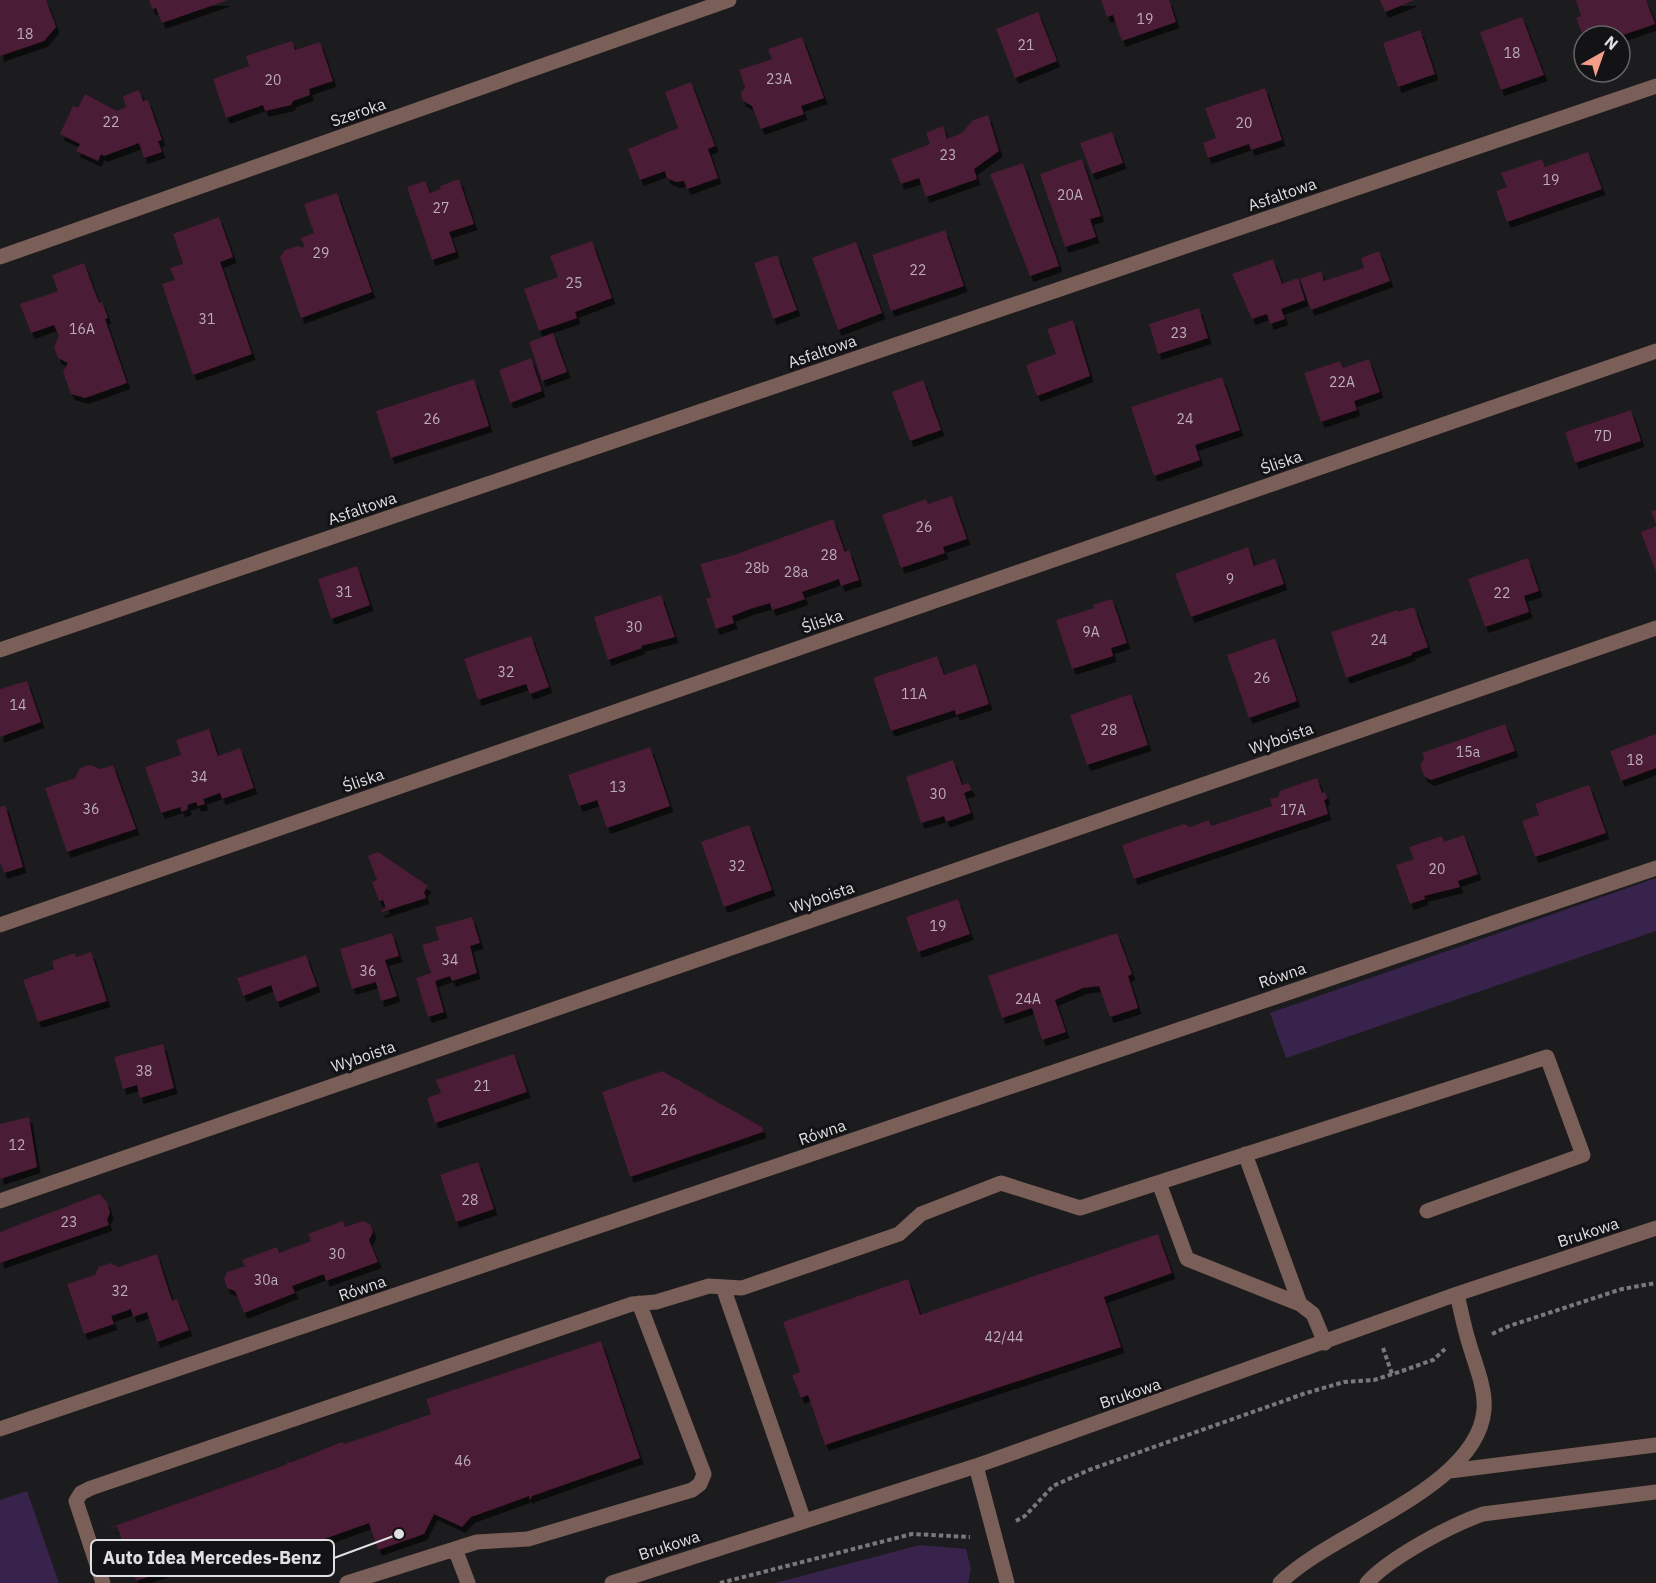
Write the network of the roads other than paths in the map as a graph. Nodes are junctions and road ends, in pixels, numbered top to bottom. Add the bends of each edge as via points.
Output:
1 (729, 0) edge
2 (1656, 86) edge
3 (0, 258) edge
4 (1656, 351) edge
5 (1656, 628) edge
6 (0, 650) edge
7 (1656, 868) edge
8 (0, 925) edge
9 (1245, 1154) junction
10 (1159, 1183) junction
11 (0, 1201) edge
12 (1427, 1211) dead end
13 (1656, 1228) edge
14 (723, 1287) junction
15 (1457, 1294) junction
16 (639, 1303) junction
17 (1300, 1304) junction
18 (1325, 1343) junction
19 (0, 1429) edge
20 (1656, 1445) edge
21 (976, 1466) junction
22 (1450, 1471) junction
23 (1656, 1492) edge
24 (804, 1521) junction
25 (455, 1549) junction
26 (103, 1583) edge
27 (347, 1583) edge
28 (468, 1583) edge
29 (612, 1583) edge
30 (1007, 1583) edge
31 (1281, 1583) edge
32 (1367, 1583) edge

1 - 3 street, Szeroka
2 - 6 street, Asfaltowa
4 - 8 street, Śliska
5 - 11 street, Wyboista
7 - 19 street, Równa
9 - 10 street
9 - 12 street via 1547,1057 1583,1155
9 - 17 street
10 - 14 street via 1080,1208 1001,1183 921,1214 899,1234 742,1288
10 - 17 street via 1186,1259
13 - 15 street, Brukowa
14 - 16 street via 709,1286 656,1302
14 - 24 street
15 - 18 street, Brukowa
15 - 22 street via 1485,1408 1479,1436
16 - 25 street via 704,1474 700,1484 692,1490 528,1539 477,1542
16 - 26 street via 81,1493 76,1501
17 - 18 street via 1313,1314
18 - 21 street, Brukowa
20 - 22 street
21 - 24 street, Brukowa
21 - 30 street
22 - 31 street via 1296,1567
23 - 32 street via 1482,1514 1391,1563
24 - 29 street, Brukowa
25 - 27 street
25 - 28 street

